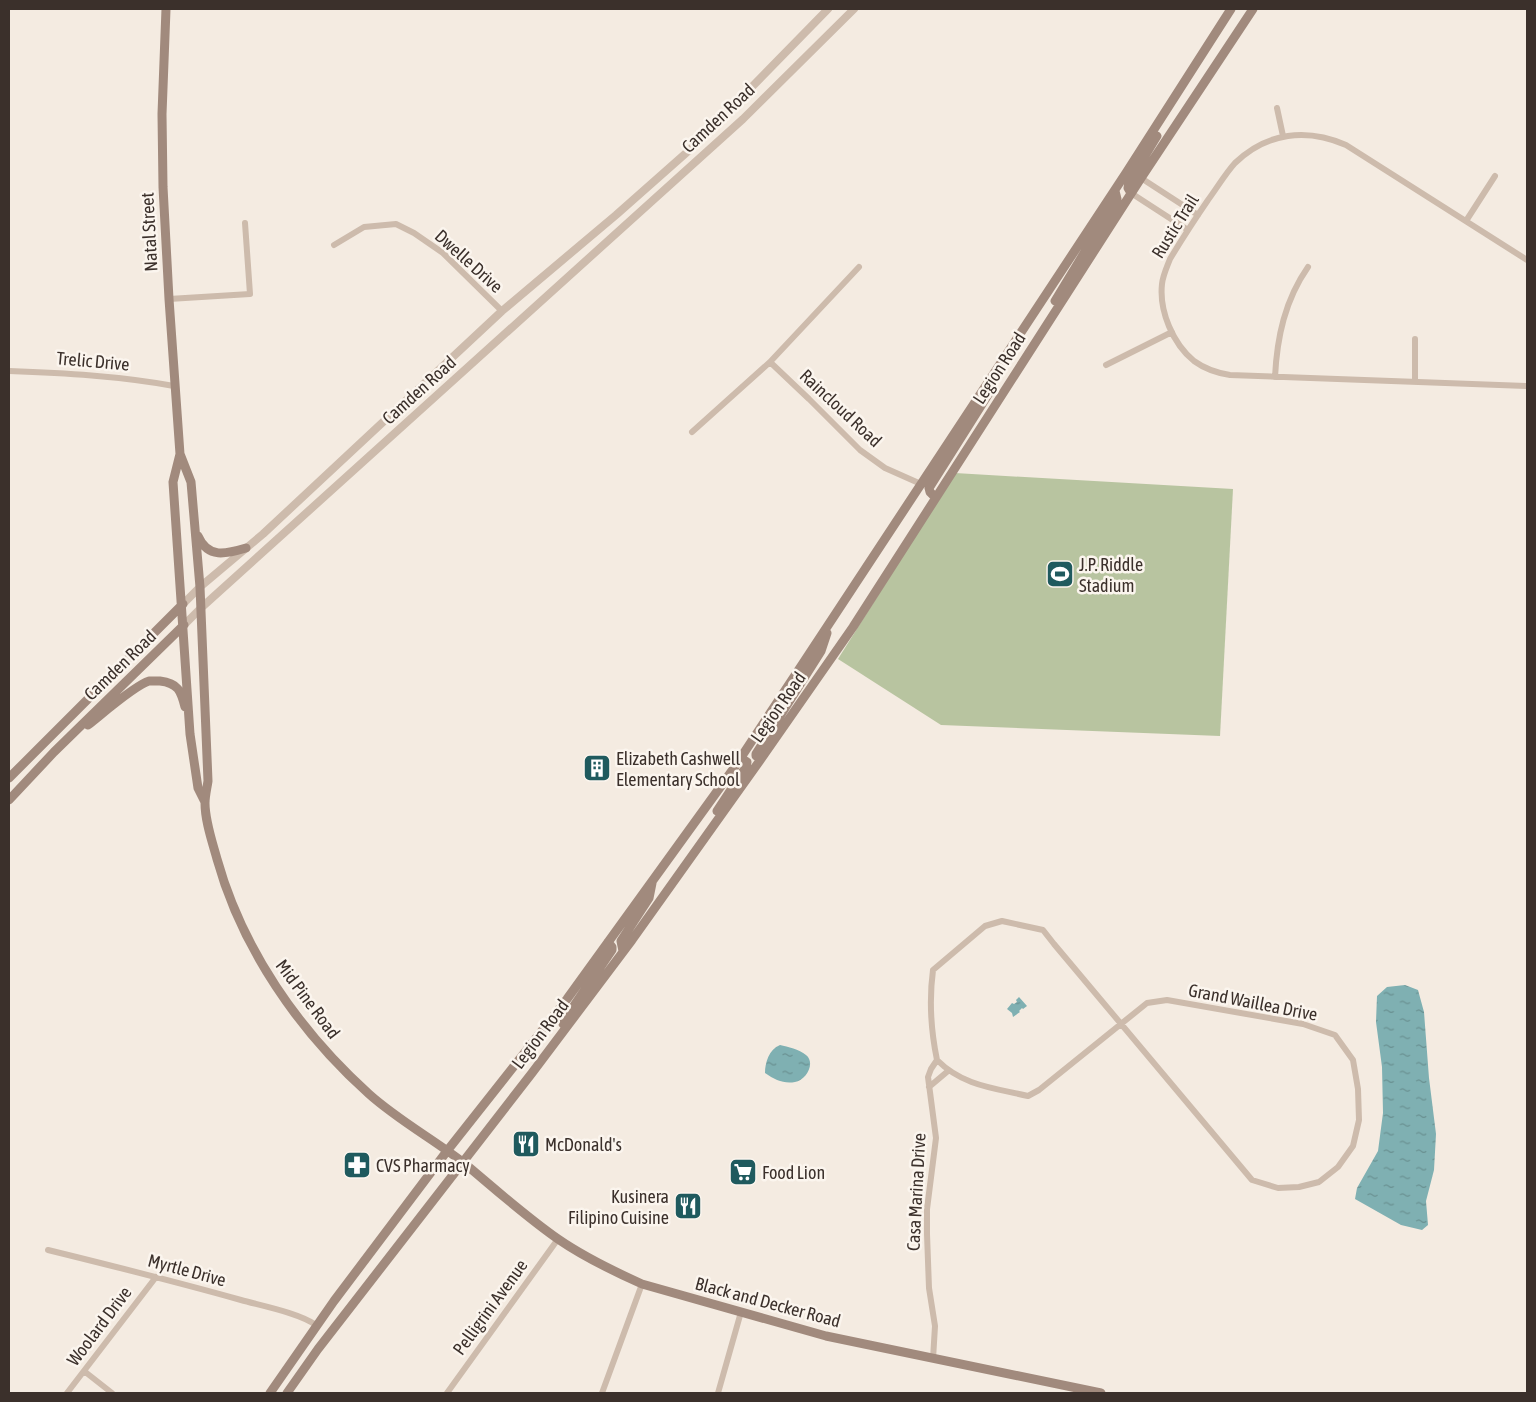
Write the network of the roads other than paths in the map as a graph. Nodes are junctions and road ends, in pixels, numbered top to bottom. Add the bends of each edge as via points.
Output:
1 (166, 9) edge
2 (828, 9) edge
3 (854, 9) edge
4 (1232, 9) edge
5 (1253, 9) edge
6 (1277, 108) dead end
7 (1167, 109) junction
8 (1283, 136) junction
9 (1495, 176) dead end
10 (1141, 178) junction
11 (1115, 191) junction
12 (1131, 193) junction
13 (1198, 215) junction
14 (1466, 221) junction
15 (245, 223) dead end
16 (1188, 230) junction
17 (334, 245) dead end
18 (1527, 260) edge
19 (859, 267) dead end
20 (1308, 267) dead end
21 (169, 299) junction
22 (502, 311) junction
23 (1047, 324) junction
24 (1172, 332) junction
25 (1415, 339) dead end
26 (770, 362) junction
27 (1106, 364) dead end
28 (9, 370) edge
29 (992, 377) junction
30 (1275, 377) junction
31 (1415, 382) junction
32 (174, 386) junction
33 (1527, 386) edge
34 (692, 432) dead end
35 (180, 454) junction
36 (921, 484) junction
37 (935, 497) junction
38 (195, 529) junction
39 (246, 548) junction
40 (200, 587) junction
41 (183, 604) junction
42 (201, 608) junction
43 (831, 622) junction
44 (184, 625) junction
45 (190, 734) junction
46 (54, 752) junction
47 (741, 758) junction
48 (761, 759) junction
49 (9, 778) edge
50 (9, 800) edge
51 (205, 802) junction
52 (680, 872) junction
53 (653, 880) junction
54 (608, 942) junction
55 (623, 950) junction
56 (1121, 1024) junction
57 (554, 1042) junction
58 (937, 1060) junction
59 (931, 1069) junction
60 (948, 1071) junction
61 (939, 1080) junction
62 (929, 1088) junction
63 (447, 1152) junction
64 (462, 1162) junction
65 (558, 1239) junction
66 (48, 1250) dead end
67 (156, 1277) junction
68 (642, 1284) junction
69 (740, 1312) junction
70 (316, 1325) junction
71 (933, 1358) junction
72 (84, 1371) junction
73 (67, 1393) edge
74 (112, 1393) edge
75 (270, 1393) edge
76 (286, 1393) edge
77 (446, 1393) edge
78 (602, 1393) edge
79 (718, 1393) edge
80 (1101, 1393) edge

1 - 21 main road, Natal Street via 162,114
2 - 22 street, Camden Road via 694,146
3 - 42 street, Camden Road via 743,119
4 - 7 main road, Legion Road
5 - 10 main road, Legion Road
6 - 8 street
7 - 11 main road, Legion Road
7 - 12 main road via 1168,118 1129,182
8 - 13 street, Rustic Trail via 1254,148 1235,163
8 - 14 street, Rustic Trail via 1309,134 1346,145
9 - 14 street
10 - 12 main road, Legion Road
10 - 13 street
11 - 23 main road via 1117,199 1049,311
11 - 29 main road, Legion Road
12 - 16 street
12 - 23 main road, Legion Road
13 - 16 street, Rustic Trail
14 - 18 street, Rustic Trail
15 - 21 street via 250,294
16 - 24 street, Rustic Trail via 1170,258 1162,283 1163,308
17 - 22 street, Dwelle Drive via 364,227 396,224 414,232 443,253
19 - 26 street
20 - 30 street via 1285,311 1276,353
21 - 32 main road, Natal Street
22 - 39 street, Camden Road
23 - 37 main road, Legion Road
24 - 27 street
24 - 30 street, Rustic Trail via 1194,361 1216,372 1230,376
25 - 31 street
26 - 34 street
26 - 36 street, Raincloud Road via 860,450 885,468
28 - 32 street, Trelic Drive via 86,374
29 - 36 main road, Legion Road
29 - 37 main road via 989,393 930,488
30 - 31 street, Rustic Trail
31 - 33 street, Rustic Trail
32 - 35 main road, Natal Street
35 - 38 main road, Natal Street via 190,482
35 - 41 main road, Natal Street via 174,482
36 - 43 main road, Legion Road
37 - 48 main road, Legion Road via 853,627
38 - 39 main road via 201,544 209,551 221,554
38 - 40 main road, Natal Street
39 - 40 street, Camden Road
40 - 41 street, Camden Road
40 - 42 main road, Natal Street
41 - 44 main road, Natal Street
41 - 49 main road, Camden Road
42 - 44 street, Camden Road
42 - 51 main road, Mid Pine Road via 208,780
43 - 47 main road, Legion Road
43 - 48 main road via 820,651 756,754
44 - 45 main road, Mid Pine Road
44 - 46 main road, Camden Road
45 - 46 main road via 178,688 169,682 148,682
45 - 51 main road, Mid Pine Road via 198,788
46 - 50 main road, Camden Road
47 - 52 main road via 746,767 687,853
47 - 53 main road, Legion Road
48 - 52 main road, Legion Road
51 - 63 main road, Mid Pine Road via 211,840 227,893 264,969 315,1038 354,1080
52 - 55 main road, Legion Road
53 - 54 main road, Legion Road
53 - 55 main road via 650,898 621,939
54 - 57 main road via 612,950 569,1012
54 - 63 main road, Legion Road
55 - 57 main road, Legion Road
56 - 56 street, Grand Waillea Drive via 1252,1180 1278,1188 1319,1182 1338,1167 1353,1146 1359,1120 1358,1089 1353,1060 1335,1035 1302,1024 1167,1000 1148,1002
56 - 58 street, Grand Waillea Drive via 1043,930 1002,921 985,926 933,970 930,990
56 - 60 street, Grand Waillea Drive via 1028,1096 977,1085
57 - 64 main road, Legion Road
58 - 59 street, Casa Marina Drive
58 - 60 street
59 - 61 street
59 - 62 street, Casa Marina Drive
60 - 61 street
61 - 62 street
62 - 71 street, Casa Marina Drive via 936,1138 926,1234 935,1326
63 - 64 main road, Mid Pine Road
63 - 70 main road, Legion Road
64 - 65 main road, Black and Decker Road
64 - 76 main road, Legion Road
65 - 68 main road, Black and Decker Road
65 - 77 street, Pelligrini Avenue
66 - 67 street, Myrtle Drive
67 - 70 street, Myrtle Drive
67 - 72 street, Woolard Drive
68 - 69 main road, Black and Decker Road
68 - 78 street
69 - 71 main road, Black and Decker Road via 826,1336
69 - 79 street
70 - 75 main road, Legion Road
71 - 80 main road, Black and Decker Road
72 - 73 street, Woolard Drive
72 - 74 street

